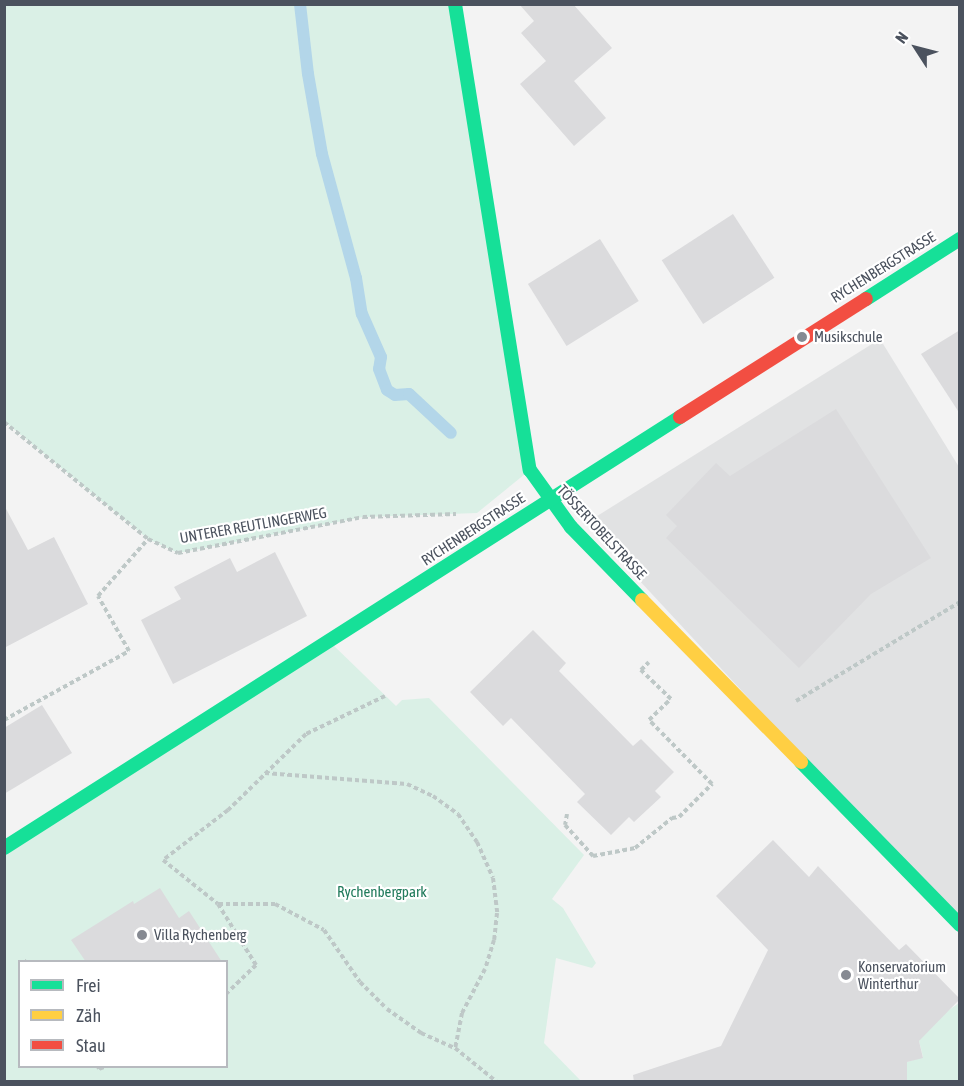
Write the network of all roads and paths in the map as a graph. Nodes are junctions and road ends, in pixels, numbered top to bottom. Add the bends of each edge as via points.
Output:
1 (455, 4) edge
2 (960, 239) edge
3 (4, 422) edge
4 (548, 500) junction
5 (466, 513) dead end
6 (148, 539) junction
7 (960, 602) edge
8 (641, 670) dead end
9 (385, 696) dead end
10 (4, 720) edge
11 (769, 729) junction
12 (265, 773) junction
13 (567, 814) dead end
14 (4, 848) edge
15 (218, 904) junction
16 (960, 925) edge
17 (228, 992) edge
18 (455, 1048) junction
19 (497, 1082) edge

1 - 4 street, TÖSSERTOBELSTRASSE via 530,470
2 - 4 street, RYCHENBERGSTRASSE
3 - 6 path, UNTERER REUTLINGERWEG
4 - 11 street, TÖSSERTOBELSTRASSE
4 - 14 street, RYCHENBERGSTRASSE
5 - 6 path, UNTERER REUTLINGERWEG via 363,517 178,553
6 - 10 path via 98,596 129,651
7 - 11 path via 799,699
8 - 13 path via 670,699 649,720 712,784 678,817 636,848 593,856 565,825
9 - 12 path via 306,734
11 - 16 street, TÖSSERTOBELSTRASSE
12 - 15 path via 228,810 163,860
12 - 18 path via 407,784 458,814 493,878 497,913 485,969 462,1013
15 - 17 path via 256,965
15 - 18 path via 275,904 303,916 324,930 360,981 387,1009 421,1033
18 - 19 path

